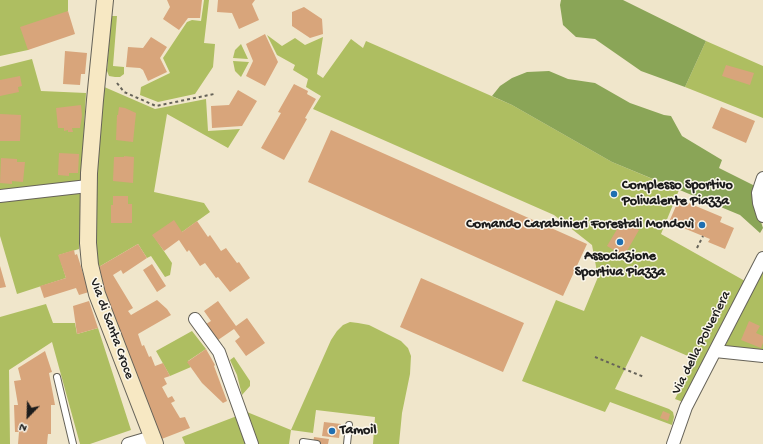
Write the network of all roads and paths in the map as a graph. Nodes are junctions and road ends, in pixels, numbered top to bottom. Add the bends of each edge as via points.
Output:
1 (105, 0) edge
2 (117, 83) dead end
3 (214, 94) dead end
4 (763, 178) edge
5 (88, 186) junction
6 (0, 196) edge
7 (763, 216) edge
8 (703, 236) dead end
9 (697, 248) dead end
10 (763, 258) edge
11 (195, 318) dead end
12 (715, 351) junction
13 (763, 356) edge
14 (595, 357) dead end
15 (57, 377) dead end
16 (644, 377) dead end
17 (349, 425) dead end
18 (155, 442) edge
19 (73, 444) edge
20 (128, 444) edge
21 (252, 444) edge
22 (303, 444) edge
23 (318, 444) edge
24 (347, 444) edge
25 (673, 444) edge

1 - 5 main road, Via di Santa Croce
2 - 3 path via 124,92 156,106
4 - 7 street via 758,196
5 - 6 street
5 - 18 main road, Via di Santa Croce via 89,254 94,284
8 - 9 path
10 - 12 street, Via della Polveriera
11 - 21 street via 219,352
12 - 13 street
12 - 25 street, Via della Polveriera via 684,413
14 - 16 path
15 - 19 lane
17 - 24 lane
18 - 20 street
22 - 23 lane

